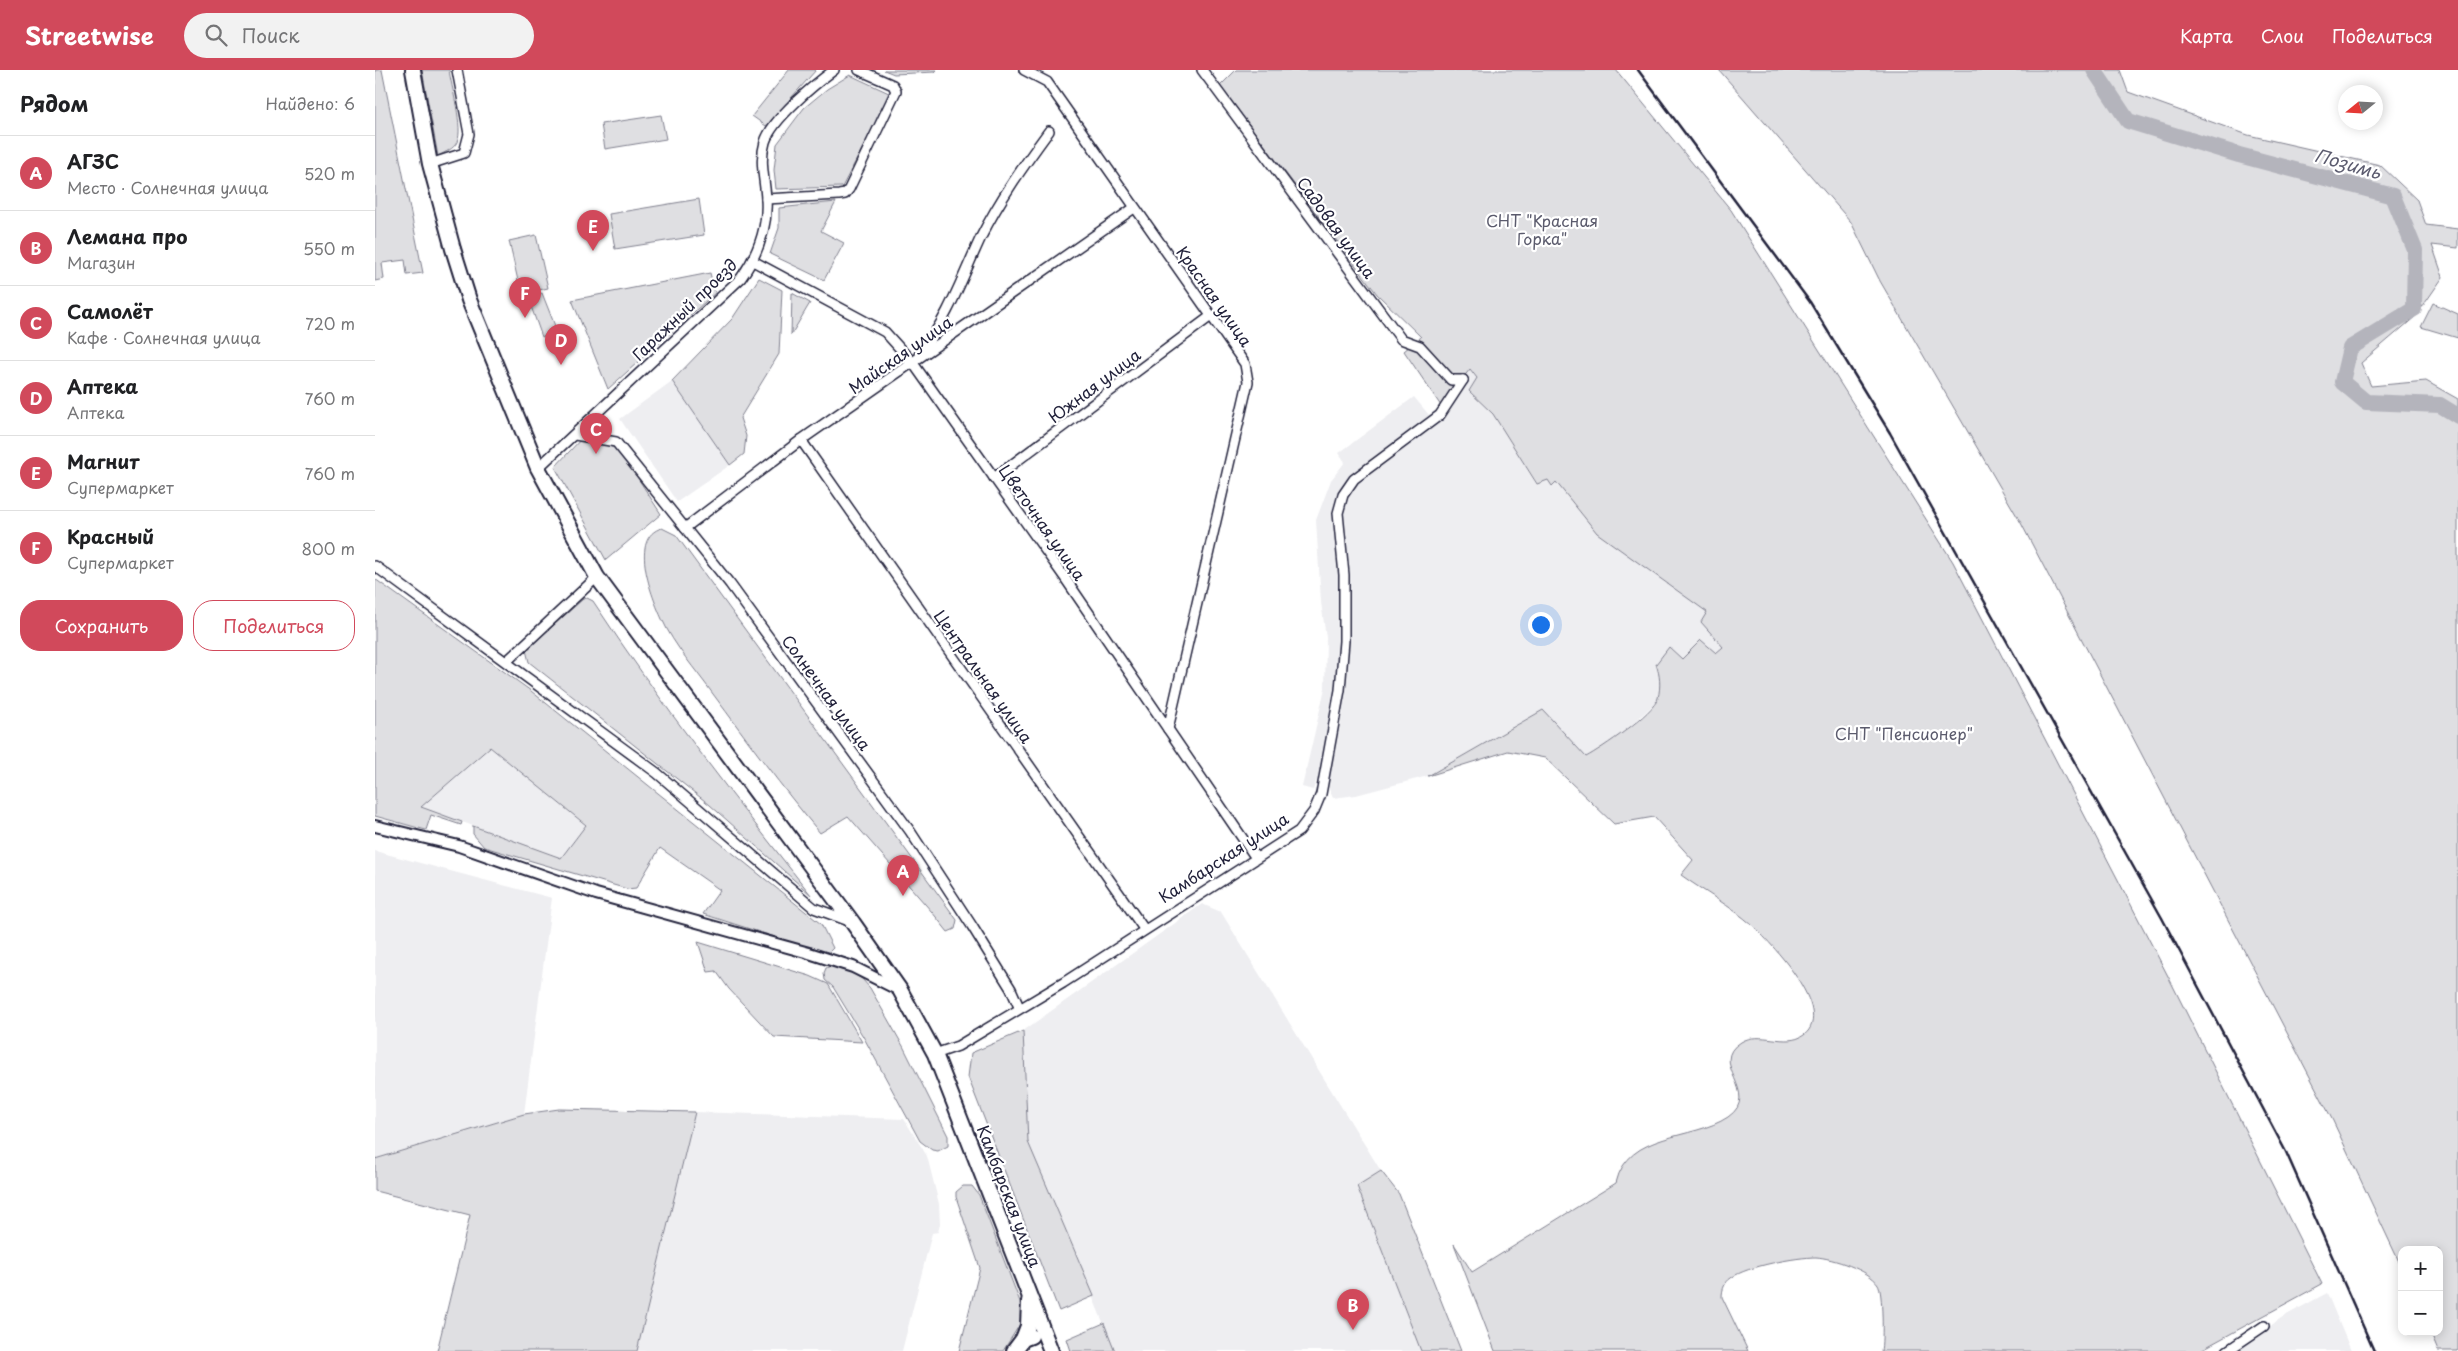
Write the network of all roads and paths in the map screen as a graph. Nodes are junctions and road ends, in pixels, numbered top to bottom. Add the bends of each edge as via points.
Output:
1 (413, 70) edge
2 (457, 70) edge
3 (834, 70) edge
4 (859, 70) edge
5 (1025, 70) edge
6 (1202, 70) edge
7 (1049, 131) dead end
8 (430, 164) junction
9 (766, 199) junction
10 (1134, 208) junction
11 (753, 261) junction
12 (1211, 316) junction
13 (913, 363) junction
14 (1463, 380) joint
15 (575, 435) junction
16 (801, 440) junction
17 (539, 468) junction
18 (994, 478) junction
19 (685, 528) junction
20 (375, 566) edge
21 (597, 578) junction
22 (507, 661) junction
23 (1168, 729) junction
24 (375, 826) edge
25 (1256, 858) junction
26 (853, 923) junction
27 (1144, 929) junction
28 (900, 990) junction
29 (1019, 1007) junction
30 (935, 1054) junction
31 (1029, 1294) junction
32 (2264, 1326) dead end
33 (1046, 1344) edge
34 (1018, 1345) edge
35 (2227, 1351) edge

1 - 8 main road, Камбарская улица
2 - 8 street via 469,134 464,153
3 - 9 street, Гаражный проезд via 812,86 780,119 766,139 761,174
4 - 9 street via 893,85 897,91 849,189 839,195
5 - 10 street, Красная улица via 1047,82
6 - 14 street, Садовая улица via 1401,339 1420,346 1451,380
7 - 13 street via 996,208 948,313
8 - 17 main road, Камбарская улица via 469,300
9 - 11 street, Гаражный проезд via 763,234
10 - 12 street, Красная улица
10 - 13 street, Майская улица
11 - 13 street, Цветочная улица via 885,332
11 - 15 street, Гаражный проезд via 741,278
12 - 18 street, Южная улица
12 - 23 street, Красная улица via 1245,364 1248,382
13 - 16 street, Майская улица
13 - 18 street, Цветочная улица
14 - 25 street, Камбарская улица via 1440,415 1354,479 1343,495 1338,513 1344,575 1344,641 1340,690 1321,794 1314,811 1299,831
15 - 17 street, Гаражный проезд
15 - 19 street, Солнечная улица via 616,442
16 - 19 street, Майская улица
16 - 27 street, Центральная улица
17 - 21 main road, Камбарская улица
18 - 23 street, Цветочная улица
19 - 29 street, Солнечная улица via 730,584 910,830 1011,989
20 - 22 street
21 - 22 street
21 - 26 main road, Камбарская улица
22 - 26 street via 657,773 814,908
23 - 25 street, Цветочная улица
24 - 28 street via 459,846 596,894 809,953 853,967
25 - 27 street, Камбарская улица
26 - 28 main road, Камбарская улица
27 - 29 street, Камбарская улица via 1063,983
28 - 30 main road, Камбарская улица
29 - 30 street, Камбарская улица via 957,1046
30 - 31 main road, Камбарская улица
31 - 33 main road, Камбарская улица
31 - 34 main road via 1028,1326
32 - 35 street
33 - 34 main road

